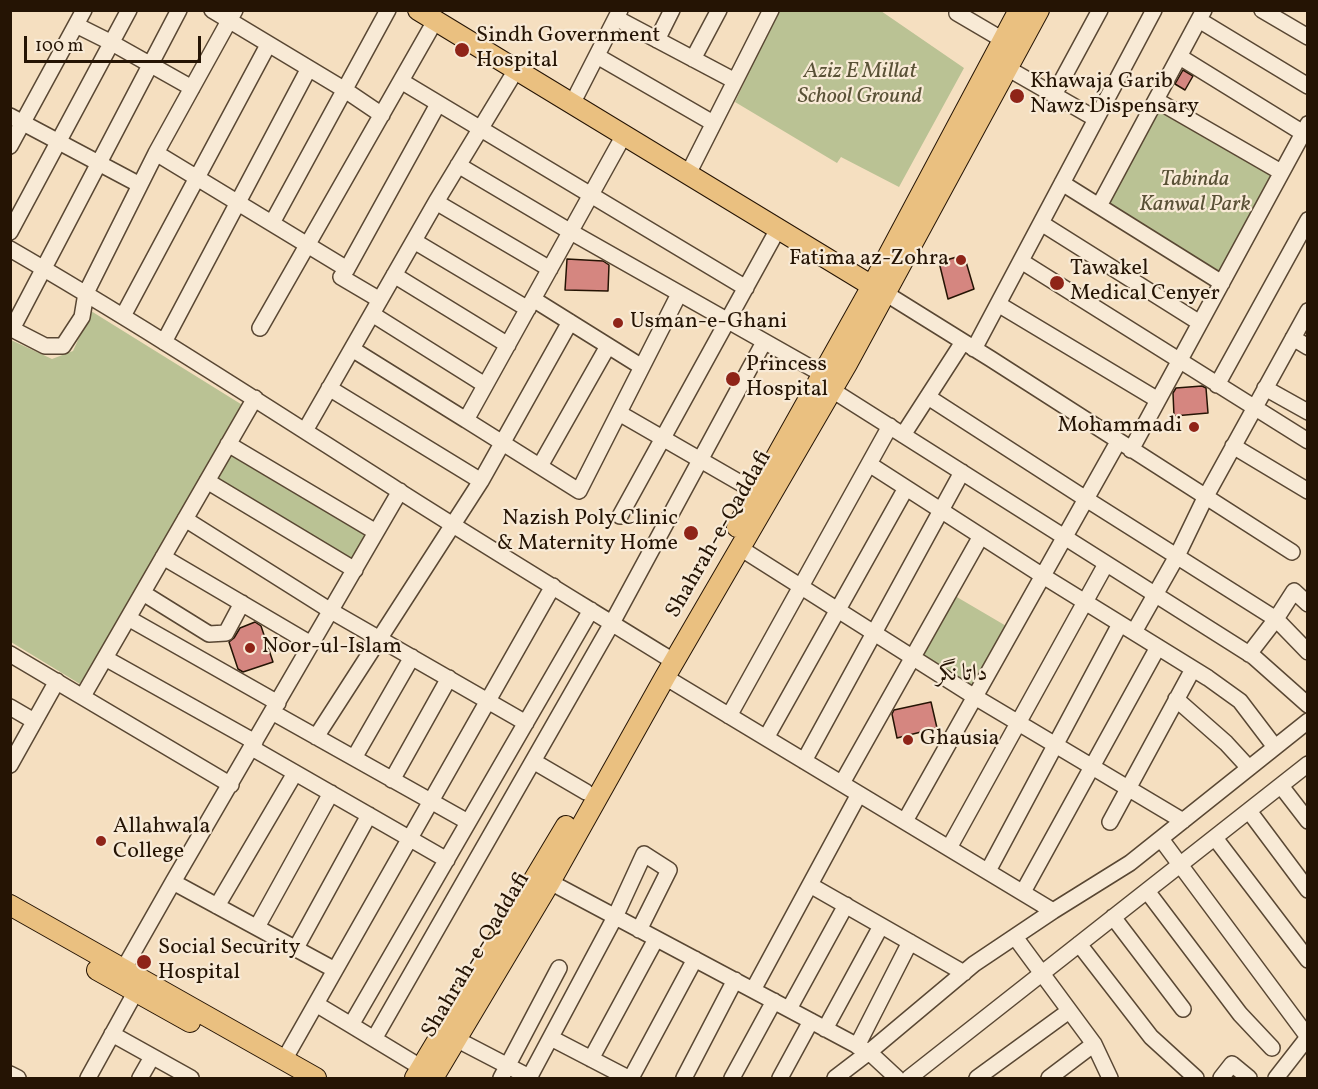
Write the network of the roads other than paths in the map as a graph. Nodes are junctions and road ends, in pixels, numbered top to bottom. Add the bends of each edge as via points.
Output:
1 (84, 10) edge
2 (129, 10) edge
3 (179, 10) edge
4 (212, 10) edge
5 (388, 10) edge
6 (672, 10) edge
7 (719, 10) edge
8 (771, 10) edge
9 (1019, 10) edge
10 (1038, 10) edge
11 (1100, 10) edge
12 (1154, 10) edge
13 (1262, 10) edge
14 (956, 11) edge
15 (618, 14) edge
16 (1202, 15) edge
17 (232, 16) edge
18 (427, 16) edge
19 (76, 25) junction
20 (1308, 38) edge
21 (657, 40) junction
22 (1003, 40) junction
23 (112, 42) junction
24 (268, 45) junction
25 (597, 56) junction
26 (1180, 57) junction
27 (693, 59) junction
28 (150, 63) junction
29 (1007, 68) junction
30 (308, 70) junction
31 (516, 70) junction
32 (401, 81) junction
33 (735, 81) junction
34 (1308, 86) edge
35 (192, 88) junction
36 (345, 90) junction
37 (1054, 95) junction
38 (1156, 100) junction
39 (438, 104) junction
40 (572, 104) junction
41 (382, 115) junction
42 (1096, 119) junction
43 (17, 120) edge
44 (713, 123) junction
45 (1305, 129) edge
46 (480, 130) junction
47 (624, 135) junction
48 (59, 142) junction
49 (10, 146) edge
50 (156, 153) junction
51 (98, 163) junction
52 (458, 165) junction
53 (1281, 172) junction
54 (688, 174) junction
55 (197, 178) junction
56 (1062, 183) junction
57 (140, 185) junction
58 (591, 196) junction
59 (238, 202) junction
60 (436, 202) junction
61 (1099, 206) junction
62 (1308, 220) edge
63 (272, 223) junction
64 (1041, 223) junction
65 (778, 229) junction
66 (10, 232) edge
67 (571, 232) junction
68 (414, 241) junction
69 (308, 245) junction
70 (10, 249) edge
71 (1021, 261) junction
72 (43, 268) junction
73 (347, 268) junction
74 (550, 269) junction
75 (394, 275) junction
76 (1222, 283) junction
77 (746, 288) junction
78 (878, 290) junction
79 (86, 293) junction
80 (680, 294) junction
81 (380, 300) junction
82 (531, 304) junction
83 (998, 304) junction
84 (1308, 311) edge
85 (372, 314) junction
86 (123, 316) junction
87 (728, 321) junction
88 (570, 322) junction
89 (1200, 322) junction
90 (11, 328) edge
91 (260, 328) dead end
92 (1293, 338) junction
93 (164, 342) junction
94 (764, 342) junction
95 (508, 345) junction
96 (968, 345) junction
97 (608, 346) junction
98 (1308, 347) edge
99 (352, 349) junction
100 (1180, 361) junction
101 (642, 367) junction
102 (827, 382) junction
103 (485, 385) junction
104 (1217, 385) junction
105 (329, 388) junction
106 (1265, 388) junction
107 (928, 397) junction
108 (255, 398) junction
109 (1158, 400) junction
110 (1254, 408) junction
111 (1308, 412) edge
112 (619, 413) junction
113 (466, 420) junction
114 (890, 426) junction
115 (306, 429) junction
116 (903, 435) junction
117 (663, 438) junction
118 (1308, 441) edge
119 (228, 444) junction
120 (503, 444) junction
121 (1125, 446) junction
122 (1233, 446) junction
123 (700, 460) junction
124 (869, 464) junction
125 (540, 466) junction
126 (962, 472) junction
127 (207, 481) junction
128 (481, 481) junction
129 (906, 488) junction
130 (400, 491) junction
131 (1308, 491) edge
132 (756, 492) junction
133 (1205, 498) junction
134 (1086, 499) junction
135 (941, 510) junction
136 (620, 516) dead end
137 (185, 519) junction
138 (453, 524) junction
139 (376, 532) junction
140 (981, 536) junction
141 (1065, 537) junction
142 (740, 548) junction
143 (1292, 552) dead end
144 (1177, 556) junction
145 (163, 557) junction
146 (1106, 564) junction
147 (355, 570) junction
148 (1042, 576) junction
149 (553, 586) junction
150 (799, 586) junction
151 (143, 593) junction
152 (1155, 594) junction
153 (1085, 602) junction
154 (242, 603) junction
155 (1308, 604) edge
156 (591, 610) junction
157 (837, 610) junction
158 (331, 611) junction
159 (128, 618) junction
160 (1276, 619) junction
161 (612, 623) junction
162 (1120, 624) junction
163 (1134, 632) junction
164 (874, 633) junction
165 (379, 638) junction
166 (311, 644) junction
167 (1158, 647) junction
168 (1308, 652) edge
169 (10, 654) edge
170 (1249, 654) junction
171 (665, 656) junction
172 (412, 657) junction
173 (105, 658) junction
174 (912, 658) junction
175 (1193, 669) junction
176 (665, 677) junction
177 (449, 678) junction
178 (57, 681) junction
179 (83, 696) junction
180 (975, 697) junction
181 (1176, 699) junction
182 (489, 700) junction
183 (1308, 705) edge
184 (10, 707) edge
185 (275, 708) junction
186 (729, 716) junction
187 (34, 721) junction
188 (1308, 722) edge
189 (526, 723) junction
190 (1018, 723) junction
191 (316, 737) junction
192 (766, 738) junction
193 (254, 745) junction
194 (1055, 745) junction
195 (1275, 747) junction
196 (12, 758) edge
197 (354, 758) junction
198 (533, 761) junction
199 (804, 761) junction
200 (1308, 765) edge
201 (1092, 767) junction
202 (1249, 768) junction
203 (295, 773) junction
204 (392, 780) junction
205 (842, 783) junction
206 (231, 785) junction
207 (1281, 786) junction
208 (1128, 788) junction
209 (586, 792) junction
210 (331, 793) junction
211 (859, 794) junction
212 (431, 801) junction
213 (1249, 811) junction
214 (369, 815) junction
215 (905, 821) junction
216 (1183, 821) junction
217 (1308, 821) edge
218 (468, 822) junction
219 (1110, 822) dead end
220 (410, 838) junction
221 (1215, 838) junction
222 (1161, 839) junction
223 (949, 848) junction
224 (447, 860) junction
225 (1181, 864) junction
226 (988, 872) junction
227 (172, 882) junction
228 (550, 882) junction
229 (810, 885) junction
230 (1308, 890) edge
231 (1147, 891) junction
232 (1023, 892) junction
233 (10, 905) edge
234 (846, 905) junction
235 (217, 906) junction
236 (1053, 911) junction
237 (615, 917) junction
238 (1113, 917) junction
239 (10, 920) edge
240 (882, 926) junction
241 (257, 927) junction
242 (639, 930) junction
243 (1015, 937) junction
244 (656, 939) junction
245 (910, 942) junction
246 (1079, 944) junction
247 (296, 948) junction
248 (695, 959) junction
249 (1308, 960) edge
250 (559, 969) dead end
251 (336, 970) junction
252 (964, 973) junction
253 (1041, 974) junction
254 (120, 976) junction
255 (735, 980) junction
256 (139, 986) junction
257 (753, 990) junction
258 (774, 1002) junction
259 (316, 1004) junction
260 (789, 1009) junction
261 (1183, 1009) dead end
262 (1069, 1011) junction
263 (811, 1021) junction
264 (351, 1025) junction
265 (825, 1029) junction
266 (112, 1034) junction
267 (551, 1038) junction
268 (374, 1039) junction
269 (456, 1039) junction
270 (1094, 1044) junction
271 (1272, 1048) dead end
272 (863, 1049) junction
273 (153, 1057) junction
274 (591, 1059) junction
275 (504, 1072) edge
276 (10, 1074) edge
277 (291, 1074) edge
278 (423, 1075) edge
279 (18, 1078) edge
280 (88, 1078) edge
281 (140, 1078) edge
282 (190, 1078) edge
283 (316, 1078) edge
284 (530, 1078) edge
285 (630, 1078) edge
286 (684, 1078) edge
287 (732, 1078) edge
288 (780, 1078) edge
289 (835, 1078) edge
290 (897, 1078) edge
291 (909, 1078) edge
292 (978, 1078) edge
293 (1049, 1078) edge
294 (1110, 1078) edge
295 (1196, 1078) edge
296 (1221, 1078) edge
297 (1250, 1078) edge
298 (1276, 1078) edge

1 - 19 street
2 - 23 street
3 - 28 street
4 - 17 street
5 - 36 street
6 - 21 street
7 - 27 street
8 - 33 street
9 - 22 main road, Shahrah-e-Qaddafi
10 - 29 main road, Shahrah-e-Qaddafi
11 - 37 street
12 - 42 street
13 - 20 street
14 - 22 street
15 - 21 street
15 - 25 street
16 - 26 street
16 - 34 street
17 - 24 street
17 - 35 street
18 - 31 main road
18 - 32 street
19 - 23 street
19 - 43 street
21 - 27 street
22 - 78 main road, Shahrah-e-Qaddafi
23 - 28 street
23 - 48 street
24 - 30 street
24 - 55 street
25 - 40 street
25 - 44 street
26 - 38 street
26 - 45 street
27 - 33 street
28 - 35 street
28 - 51 street
29 - 37 street
29 - 78 main road, Shahrah-e-Qaddafi
30 - 36 street
30 - 59 street
31 - 40 main road
31 - 46 street
32 - 39 street
32 - 41 street
33 - 44 street
35 - 50 street
36 - 41 street
36 - 63 street
37 - 42 street
38 - 53 street
38 - 61 street
39 - 46 street
39 - 73 street
40 - 47 main road
41 - 69 street
42 - 56 street
43 - 48 street
43 - 49 street
44 - 54 street
45 - 53 street
46 - 52 street
46 - 58 street
47 - 54 main road
47 - 58 street
48 - 51 street
48 - 66 street
50 - 55 street
50 - 57 street
51 - 57 street
51 - 72 street
52 - 60 street
52 - 67 street
53 - 76 street
54 - 65 main road
55 - 59 street
55 - 86 street
56 - 61 street
56 - 64 street
57 - 79 street
58 - 67 street
58 - 77 street
59 - 63 street
59 - 93 street
60 - 68 street
60 - 74 street
61 - 76 street
62 - 104 street
63 - 69 street
64 - 71 street
64 - 89 street
65 - 77 street
65 - 78 main road
67 - 74 street
67 - 80 street
68 - 75 street
68 - 82 street
69 - 73 street
69 - 91 street
70 - 72 street
71 - 83 street
71 - 100 street
72 - 79 street
72 - 90 street
73 - 81 street via 341,277
74 - 82 street
75 - 81 street
75 - 95 street
76 - 89 street
77 - 87 street
78 - 96 street
78 - 102 main road, Shahrah-e-Qaddafi
79 - 86 street
79 - 90 street via 82,317 63,346 45,346
80 - 87 street
80 - 101 street
81 - 85 street
82 - 88 street
82 - 95 street
83 - 96 street
83 - 109 street
84 - 92 street
85 - 99 street
85 - 103 street
86 - 93 street
87 - 94 street
87 - 117 street
88 - 97 street
88 - 120 street
89 - 100 street
92 - 98 street
92 - 106 street
93 - 108 street
94 - 102 street
94 - 123 street
95 - 103 street
96 - 107 street
96 - 121 street
97 - 101 street
97 - 125 street
99 - 105 street
99 - 113 street
100 - 104 street
100 - 109 street
101 - 112 street
102 - 114 street
102 - 132 main road, Shahrah-e-Qaddafi
102 - 142 main road, Shahrah-e-Qaddafi
103 - 113 street
104 - 110 street
105 - 115 street
105 - 128 street
106 - 110 street
106 - 111 street
107 - 116 street
107 - 134 street
108 - 115 street
108 - 119 street
109 - 121 street
110 - 118 street
110 - 122 street
112 - 117 street
112 - 125 street via 579,491
113 - 120 street
114 - 116 street
114 - 124 street
115 - 130 street
116 - 126 street
117 - 123 street
117 - 136 street
119 - 127 street
119 - 139 street
120 - 125 street
120 - 128 street
121 - 133 street
121 - 134 street
122 - 131 street
122 - 133 street
123 - 132 street
123 - 161 street
124 - 129 street
124 - 150 street
126 - 135 street
126 - 141 street
127 - 137 street
127 - 147 street
128 - 138 street
129 - 135 street
129 - 157 street
130 - 138 street
130 - 139 street
132 - 171 main road, Shahrah-e-Qaddafi
133 - 143 street
133 - 144 street
134 - 141 street
134 - 144 street
135 - 140 street
135 - 164 street
137 - 145 street
137 - 158 street
138 - 149 street
138 - 165 street
139 - 147 street
140 - 148 street
140 - 174 street
141 - 146 street
141 - 148 street
142 - 150 street
142 - 176 main road, Shahrah-e-Qaddafi
144 - 152 street
144 - 160 street
145 - 151 street
145 - 154 street
146 - 152 street
146 - 153 street
147 - 158 street
148 - 153 street
148 - 180 street
149 - 156 street
149 - 182 street
150 - 157 street
150 - 186 street
151 - 154 street via 208,634 226,633
151 - 159 street
152 - 163 street
152 - 170 street
153 - 162 street
153 - 190 street
154 - 166 street
155 - 160 street via 1294,591
156 - 161 street
156 - 189 street
157 - 164 street
157 - 192 street
158 - 165 street
158 - 166 street
159 - 173 street
159 - 185 street
160 - 168 street
160 - 170 street
161 - 171 street
161 - 198 street
162 - 163 street
162 - 194 street
163 - 167 street
164 - 174 street
164 - 199 street
165 - 172 street
165 - 191 street
166 - 185 street
167 - 175 street
167 - 201 street
169 - 178 street
170 - 183 street
171 - 209 main road, Shahrah-e-Qaddafi
172 - 177 street
172 - 197 street
173 - 179 street
173 - 193 street
174 - 180 street
174 - 205 street
175 - 181 street
175 - 195 street via 1240,701
176 - 186 street
176 - 228 main road, Shahrah-e-Qaddafi
177 - 182 street
177 - 204 street
178 - 179 street
178 - 187 street
179 - 206 street
180 - 190 street
180 - 215 street
181 - 202 street
181 - 208 street
182 - 189 street
182 - 212 street
184 - 187 street
185 - 191 street
185 - 193 street
186 - 192 street
187 - 196 street
188 - 195 street
189 - 218 street
190 - 194 street
190 - 223 street
191 - 197 street
192 - 199 street
193 - 203 street
193 - 206 street
194 - 201 street
194 - 226 street
195 - 202 street
197 - 204 street
198 - 209 street
198 - 268 street
199 - 205 street
200 - 207 street
201 - 208 street
201 - 232 street
202 - 216 street
203 - 210 street
203 - 235 street
204 - 212 street
205 - 211 street
206 - 227 street
207 - 213 street
207 - 217 street
208 - 216 street
208 - 219 street
209 - 278 main road, Shahrah-e-Qaddafi
210 - 214 street
210 - 241 street
211 - 215 street
211 - 229 street
212 - 218 street
212 - 220 street
213 - 221 street
213 - 230 street
214 - 220 street
214 - 247 street
215 - 223 street
216 - 222 street
218 - 224 street
220 - 224 street
220 - 251 street
221 - 225 street
221 - 249 street
222 - 225 street
222 - 236 street via 1131,863
223 - 226 street
224 - 264 street
225 - 231 street
225 - 298 street via 1308,1038
226 - 232 street
227 - 235 street
227 - 254 street
228 - 237 street
228 - 269 main road, Shahrah-e-Qaddafi
229 - 234 street
229 - 257 street
231 - 238 street
231 - 271 street via 1240,1014
232 - 236 street
233 - 254 main road
234 - 240 street
234 - 260 street
235 - 241 street
236 - 243 street
237 - 242 street
237 - 242 street via 644,854 669,870
237 - 267 street
238 - 246 street
238 - 261 street
239 - 254 main road
240 - 245 street
240 - 265 street
241 - 247 street
242 - 244 street
243 - 252 street
243 - 253 street
244 - 248 street
244 - 274 street
245 - 252 street
245 - 272 street
246 - 253 street
246 - 295 street via 1151,1037
247 - 251 street
248 - 255 street
248 - 285 street
250 - 275 street
251 - 259 street
252 - 272 street
253 - 262 street
253 - 291 street
254 - 256 main road
255 - 257 street
255 - 286 street
256 - 266 street
256 - 277 main road
257 - 258 street
258 - 260 street
258 - 287 street
259 - 264 street
259 - 277 street
260 - 263 street
262 - 270 street
262 - 292 street
263 - 265 street
263 - 288 street
264 - 268 street
265 - 272 street
266 - 273 street
266 - 280 street
267 - 274 street
267 - 284 street
268 - 278 street
269 - 275 street
269 - 278 main road, Shahrah-e-Qaddafi
270 - 293 street
270 - 294 street
272 - 289 street
272 - 290 street
273 - 281 street
273 - 282 street
274 - 285 street
275 - 284 street
276 - 279 street
277 - 283 main road
296 - 297 street via 1232,1064

